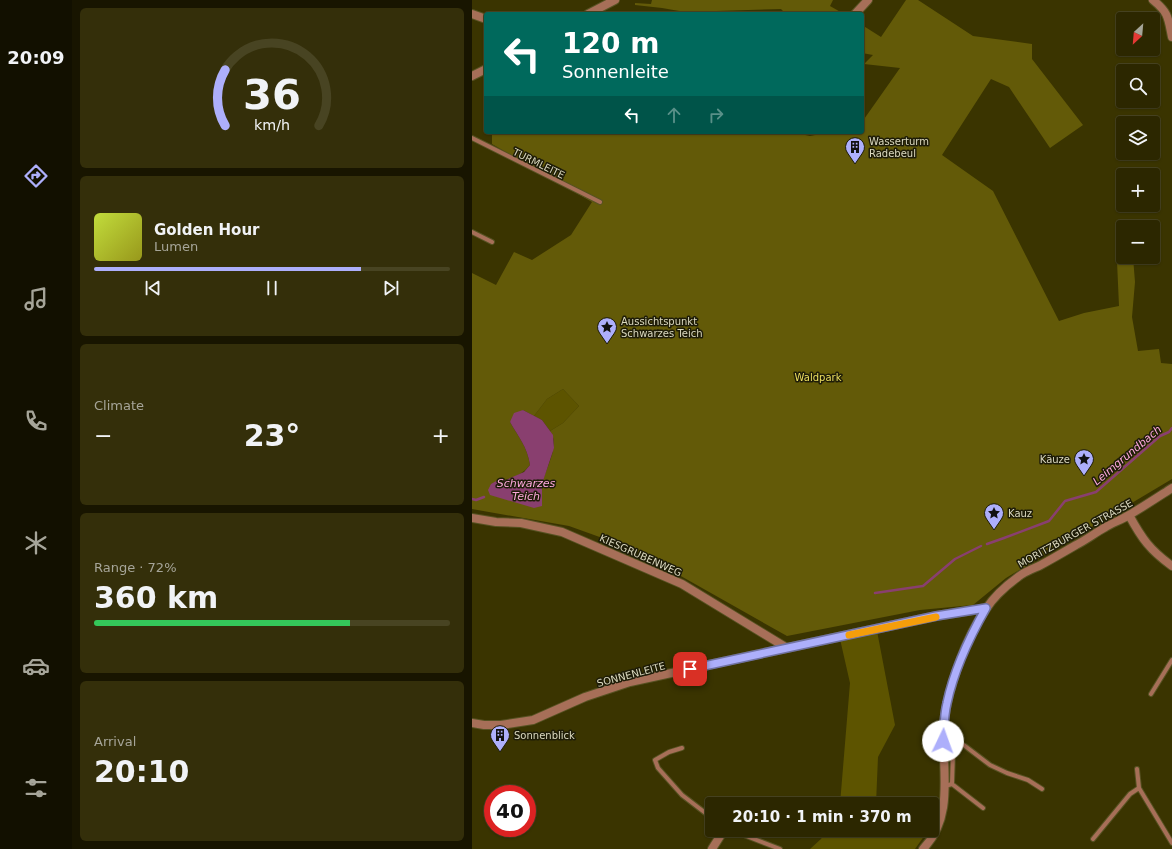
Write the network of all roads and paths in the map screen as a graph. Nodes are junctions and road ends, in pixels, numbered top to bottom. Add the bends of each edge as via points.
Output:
1 (615, 0) edge
2 (868, 0) edge
3 (1153, 0) edge
4 (1162, 3) edge
5 (592, 12) edge
6 (857, 12) edge
7 (472, 14) edge
8 (484, 17) edge
9 (1172, 37) edge
10 (484, 70) edge
11 (472, 76) edge
12 (472, 138) edge
13 (600, 202) dead end
14 (472, 232) edge
15 (492, 242) dead end
16 (1172, 488) edge
17 (1129, 515) junction
18 (472, 518) edge
19 (1172, 566) edge
20 (986, 608) junction
21 (787, 648) junction
22 (1172, 660) edge
23 (1151, 694) dead end
24 (472, 723) edge
25 (682, 748) dead end
26 (1137, 769) dead end
27 (949, 785) junction
28 (1139, 788) junction
29 (1042, 789) dead end
30 (983, 808) dead end
31 (705, 813) edge
32 (720, 837) edge
33 (749, 837) edge
34 (1093, 839) dead end
35 (1172, 842) edge
36 (712, 849) edge
37 (780, 849) edge
38 (923, 849) edge

1 - 5 street
2 - 6 street
3 - 4 street
4 - 9 street
7 - 8 street
10 - 11 street
12 - 13 lane, TURMLEITE
14 - 15 lane
16 - 17 street, MORITZBURGER STRASSE
17 - 19 street via 1148,546
17 - 20 street, MORITZBURGER STRASSE via 1018,577
18 - 21 street, KIESGRUBENWEG via 562,532 682,584
20 - 21 street, SONNENLEITE via 936,616
20 - 27 street, MORITZBURGER STRASSE via 962,657 947,703 943,741
21 - 24 street, SONNENLEITE via 630,682 585,697 533,720 501,725
22 - 23 lane
25 - 31 lane via 655,760 656,764 682,795
26 - 28 lane
27 - 29 lane via 953,752 956,744 960,743 990,765 1028,780
27 - 30 lane
27 - 38 street, MORITZBURGER STRASSE via 935,832
28 - 34 lane via 1130,794
28 - 35 lane
32 - 36 street
33 - 37 lane

